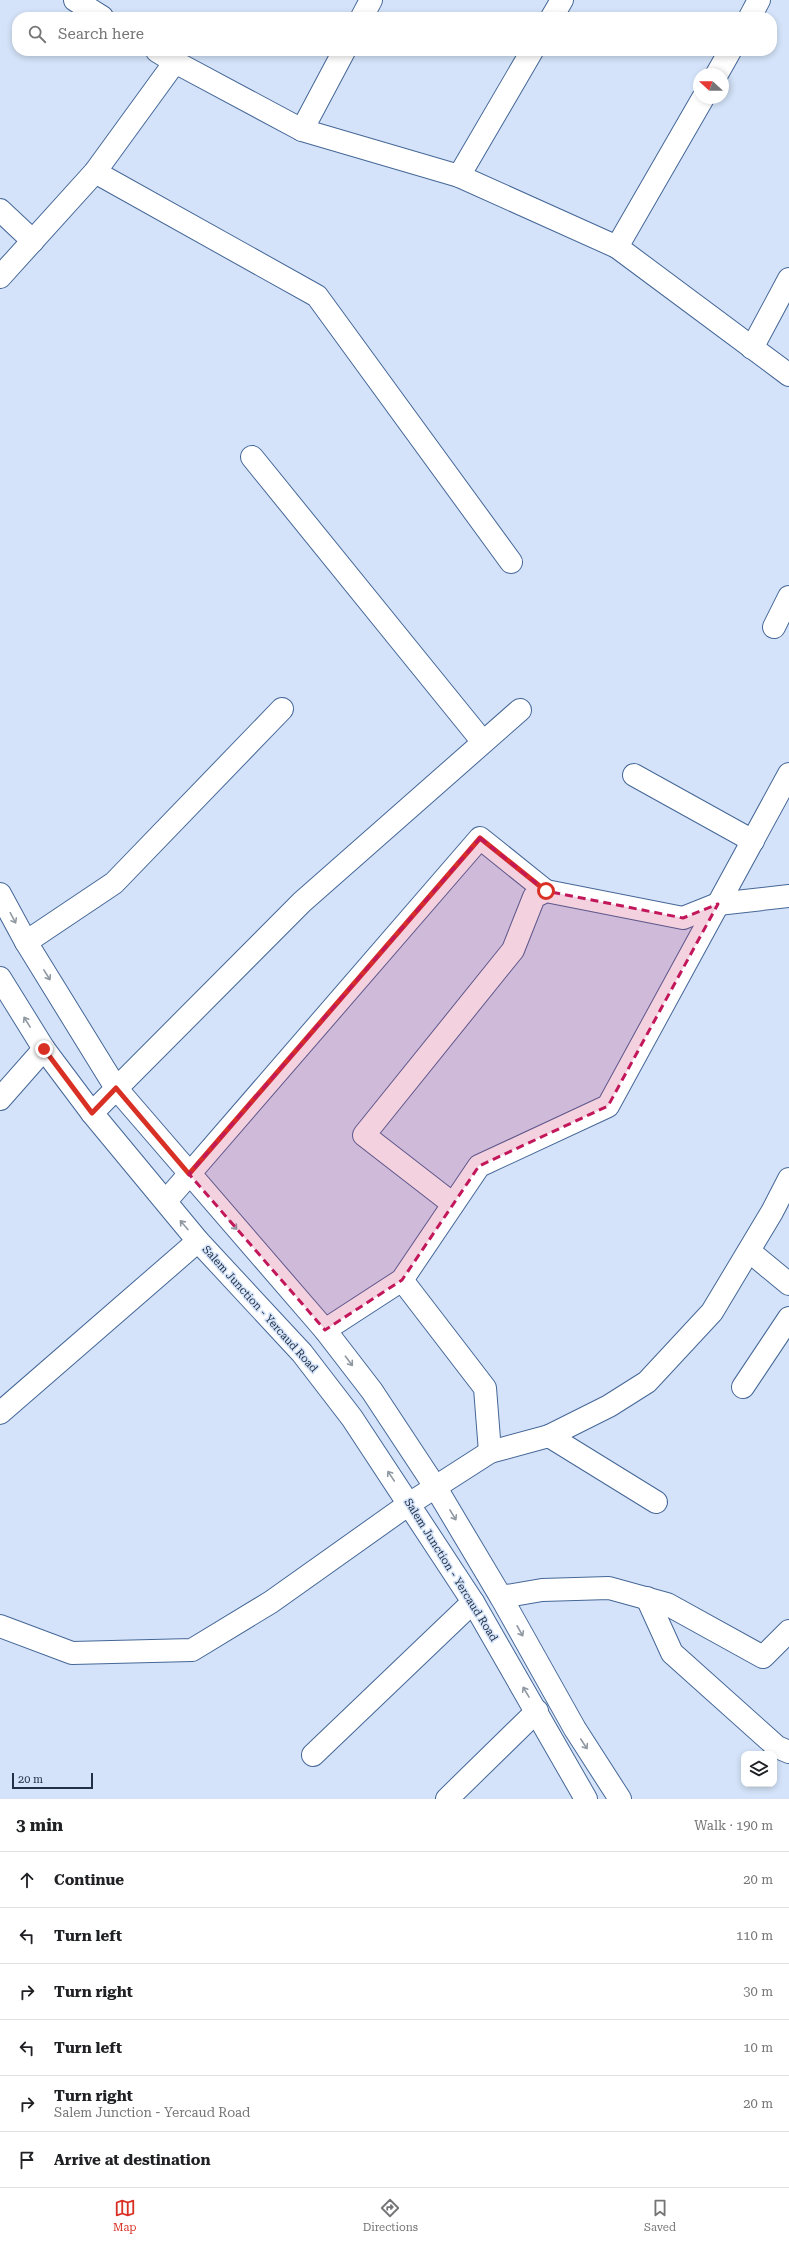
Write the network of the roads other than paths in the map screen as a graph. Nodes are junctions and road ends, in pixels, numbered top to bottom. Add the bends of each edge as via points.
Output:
1 (75, 0) edge
2 (371, 0) edge
3 (562, 0) edge
4 (759, 0) edge
5 (94, 12) edge
6 (365, 12) edge
7 (555, 12) edge
8 (753, 12) edge
9 (165, 56) edge
10 (341, 56) edge
11 (529, 56) edge
12 (727, 56) edge
13 (175, 62) junction
14 (720, 68) edge
15 (700, 104) edge
16 (302, 130) junction
17 (95, 172) junction
18 (459, 176) junction
19 (0, 210) edge
20 (33, 241) junction
21 (617, 247) junction
22 (0, 277) edge
23 (789, 279) edge
24 (752, 348) junction
25 (789, 375) edge
26 (252, 457) dead end
27 (511, 562) dead end
28 (789, 597) edge
29 (774, 627) dead end
30 (282, 709) dead end
31 (520, 710) dead end
32 (483, 742) junction
33 (789, 774) edge
34 (634, 775) dead end
35 (753, 841) junction
36 (546, 891) junction
37 (0, 894) edge
38 (789, 896) edge
39 (718, 904) junction
40 (26, 942) junction
41 (0, 978) edge
42 (44, 1049) junction
43 (116, 1088) junction
44 (0, 1099) edge
45 (92, 1113) junction
46 (189, 1174) junction
47 (789, 1179) edge
48 (166, 1201) junction
49 (453, 1204) junction
50 (198, 1241) junction
51 (749, 1251) junction
52 (402, 1280) junction
53 (789, 1284) edge
54 (789, 1318) edge
55 (325, 1330) junction
56 (743, 1387) dead end
57 (0, 1413) edge
58 (549, 1436) junction
59 (490, 1452) junction
60 (436, 1488) junction
61 (656, 1502) dead end
62 (409, 1504) junction
63 (501, 1597) junction
64 (647, 1598) junction
65 (473, 1602) junction
66 (0, 1626) edge
67 (789, 1631) edge
68 (537, 1711) junction
69 (789, 1752) edge
70 (313, 1755) dead end
71 (447, 1799) edge
72 (586, 1799) edge
73 (620, 1799) edge

1 - 5 street
2 - 6 street
3 - 7 street
4 - 8 street
9 - 13 street
10 - 16 street
11 - 18 street
12 - 14 street
13 - 16 street
13 - 17 street
15 - 21 street
16 - 18 street
17 - 20 street
17 - 27 street via 317,296
18 - 21 street
19 - 20 street
20 - 22 street
21 - 24 street
23 - 24 street
24 - 25 street
26 - 32 street
28 - 29 street
30 - 40 street via 114,883
31 - 32 street
32 - 43 street via 302,902
33 - 35 street
34 - 35 street
35 - 39 street
36 - 39 street via 683,918
36 - 46 street via 480,838
36 - 49 street via 534,897 513,950 364,1135
37 -> 40 street
38 - 39 street
39 - 49 street via 608,1106 479,1166
40 -> 43 street
42 -> 41 street, Salem Junction - Yercaud Road
42 - 44 street
42 - 45 street, Salem Junction - Yercaud Road
43 - 45 street
43 - 46 street
45 - 48 street, Salem Junction - Yercaud Road
46 - 48 street
46 -> 55 street
47 - 51 street
50 -> 48 street, Salem Junction - Yercaud Road
49 - 52 street
50 - 57 street
62 -> 50 street, Salem Junction - Yercaud Road via 352,1418 302,1353
51 - 53 street
51 - 58 street via 712,1312 647,1382 609,1406
52 - 55 street
52 - 59 street via 485,1388
54 - 56 street
55 -> 60 street via 372,1391
58 - 59 street
58 - 61 street
59 - 60 street
60 - 62 street
60 -> 63 street
62 - 65 street, Salem Junction - Yercaud Road
62 - 66 street via 271,1602 192,1650 72,1653
63 - 64 street via 542,1590 609,1588
63 -> 73 street via 575,1730
64 - 67 street via 667,1604 763,1657
64 - 69 street via 672,1653 777,1747
68 -> 65 street, Salem Junction - Yercaud Road
65 - 70 street
68 - 71 street
68 - 72 street, Salem Junction - Yercaud Road

